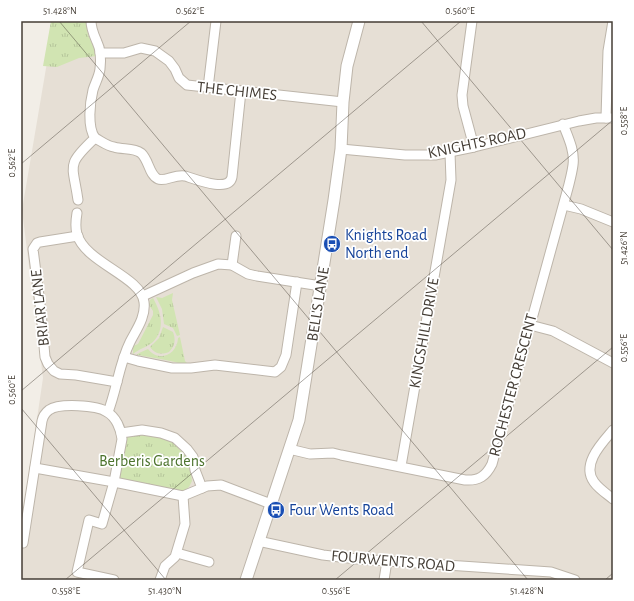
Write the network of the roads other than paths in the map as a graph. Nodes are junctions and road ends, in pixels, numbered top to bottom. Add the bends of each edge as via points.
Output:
1 (91, 21) edge
2 (216, 21) edge
3 (359, 21) edge
4 (472, 21) edge
5 (613, 21) edge
6 (100, 53) junction
7 (208, 88) junction
8 (241, 91) junction
9 (343, 102) junction
10 (610, 118) edge
11 (564, 124) junction
12 (95, 138) junction
13 (474, 147) junction
14 (341, 149) junction
15 (450, 153) junction
16 (78, 200) dead end
17 (564, 204) junction
18 (76, 213) dead end
19 (613, 222) edge
20 (78, 236) junction
21 (236, 236) dead end
22 (232, 265) junction
23 (297, 282) junction
24 (321, 286) junction
25 (143, 296) junction
26 (530, 325) junction
27 (124, 357) junction
28 (613, 363) edge
29 (117, 382) junction
30 (108, 412) junction
31 (613, 430) edge
32 (121, 433) junction
33 (289, 450) junction
34 (401, 466) junction
35 (35, 468) junction
36 (114, 482) junction
37 (202, 488) junction
38 (183, 496) junction
39 (613, 499) edge
40 (272, 504) junction
41 (258, 541) junction
42 (23, 543) dead end
43 (177, 553) junction
44 (209, 562) dead end
45 (387, 562) junction
46 (518, 570) junction
47 (114, 580) edge
48 (160, 580) edge
49 (246, 580) edge
50 (384, 580) edge
51 (517, 580) edge
52 (575, 580) edge

1 - 6 street
2 - 7 street
3 - 9 street, BELL'S LANE via 347,66
4 - 13 street via 462,95
5 - 10 street via 607,66
6 - 7 street, THE CHIMES via 150,49 169,61 184,84
6 - 12 street via 100,69 92,93 90,120
7 - 8 street, THE CHIMES
8 - 9 street, THE CHIMES
8 - 12 street via 232,177 231,182 226,184 202,182 179,176 158,179 141,153 110,146
9 - 14 street, BELL'S LANE
10 - 11 street, KNIGHTS ROAD
11 - 13 street, KNIGHTS ROAD
11 - 17 street, ROCHESTER CRESCENT via 573,164
12 - 16 street via 78,154 73,166
13 - 15 street, KNIGHTS ROAD
14 - 15 street, KNIGHTS ROAD via 421,155
14 - 24 street, BELL'S LANE
15 - 34 street, KINGSHILL DRIVE via 450,180
17 - 19 street
17 - 26 street, ROCHESTER CRESCENT
18 - 20 street
20 - 25 street via 91,254 136,287
20 - 29 street, BRIAR LANE via 40,242 33,249 45,357 51,368 60,374
21 - 22 street
22 - 23 street via 248,274
22 - 25 street via 218,264 208,267
23 - 24 street
23 - 27 street via 286,355 281,368 275,372 215,365 172,368
24 - 33 street, BELL'S LANE via 299,420
25 - 27 street via 142,320
26 - 28 street via 553,331
26 - 34 street, ROCHESTER CRESCENT via 492,464 486,473 477,479 465,480
27 - 29 street
29 - 30 street
30 - 32 street via 116,420
30 - 35 street via 83,407 57,407 48,410 42,421
31 - 39 street via 596,452 590,469 595,483
32 - 36 street
32 - 37 street via 142,430 175,438 193,458
33 - 34 street, ROCHESTER CRESCENT via 310,454 337,454
33 - 40 street, BELL'S LANE
35 - 36 street
35 - 42 street
36 - 38 street
36 - 47 street via 102,524 89,520 77,572
37 - 38 street
37 - 40 street via 221,485
38 - 43 street via 185,523
40 - 41 street, BELL'S LANE
41 - 45 street, FOURWENTS ROAD via 333,556
41 - 49 street, BELL'S LANE
43 - 44 street
43 - 48 street via 165,566
45 - 46 street, FOURWENTS ROAD
45 - 50 street
46 - 51 street
46 - 52 street, FOURWENTS ROAD via 551,572

